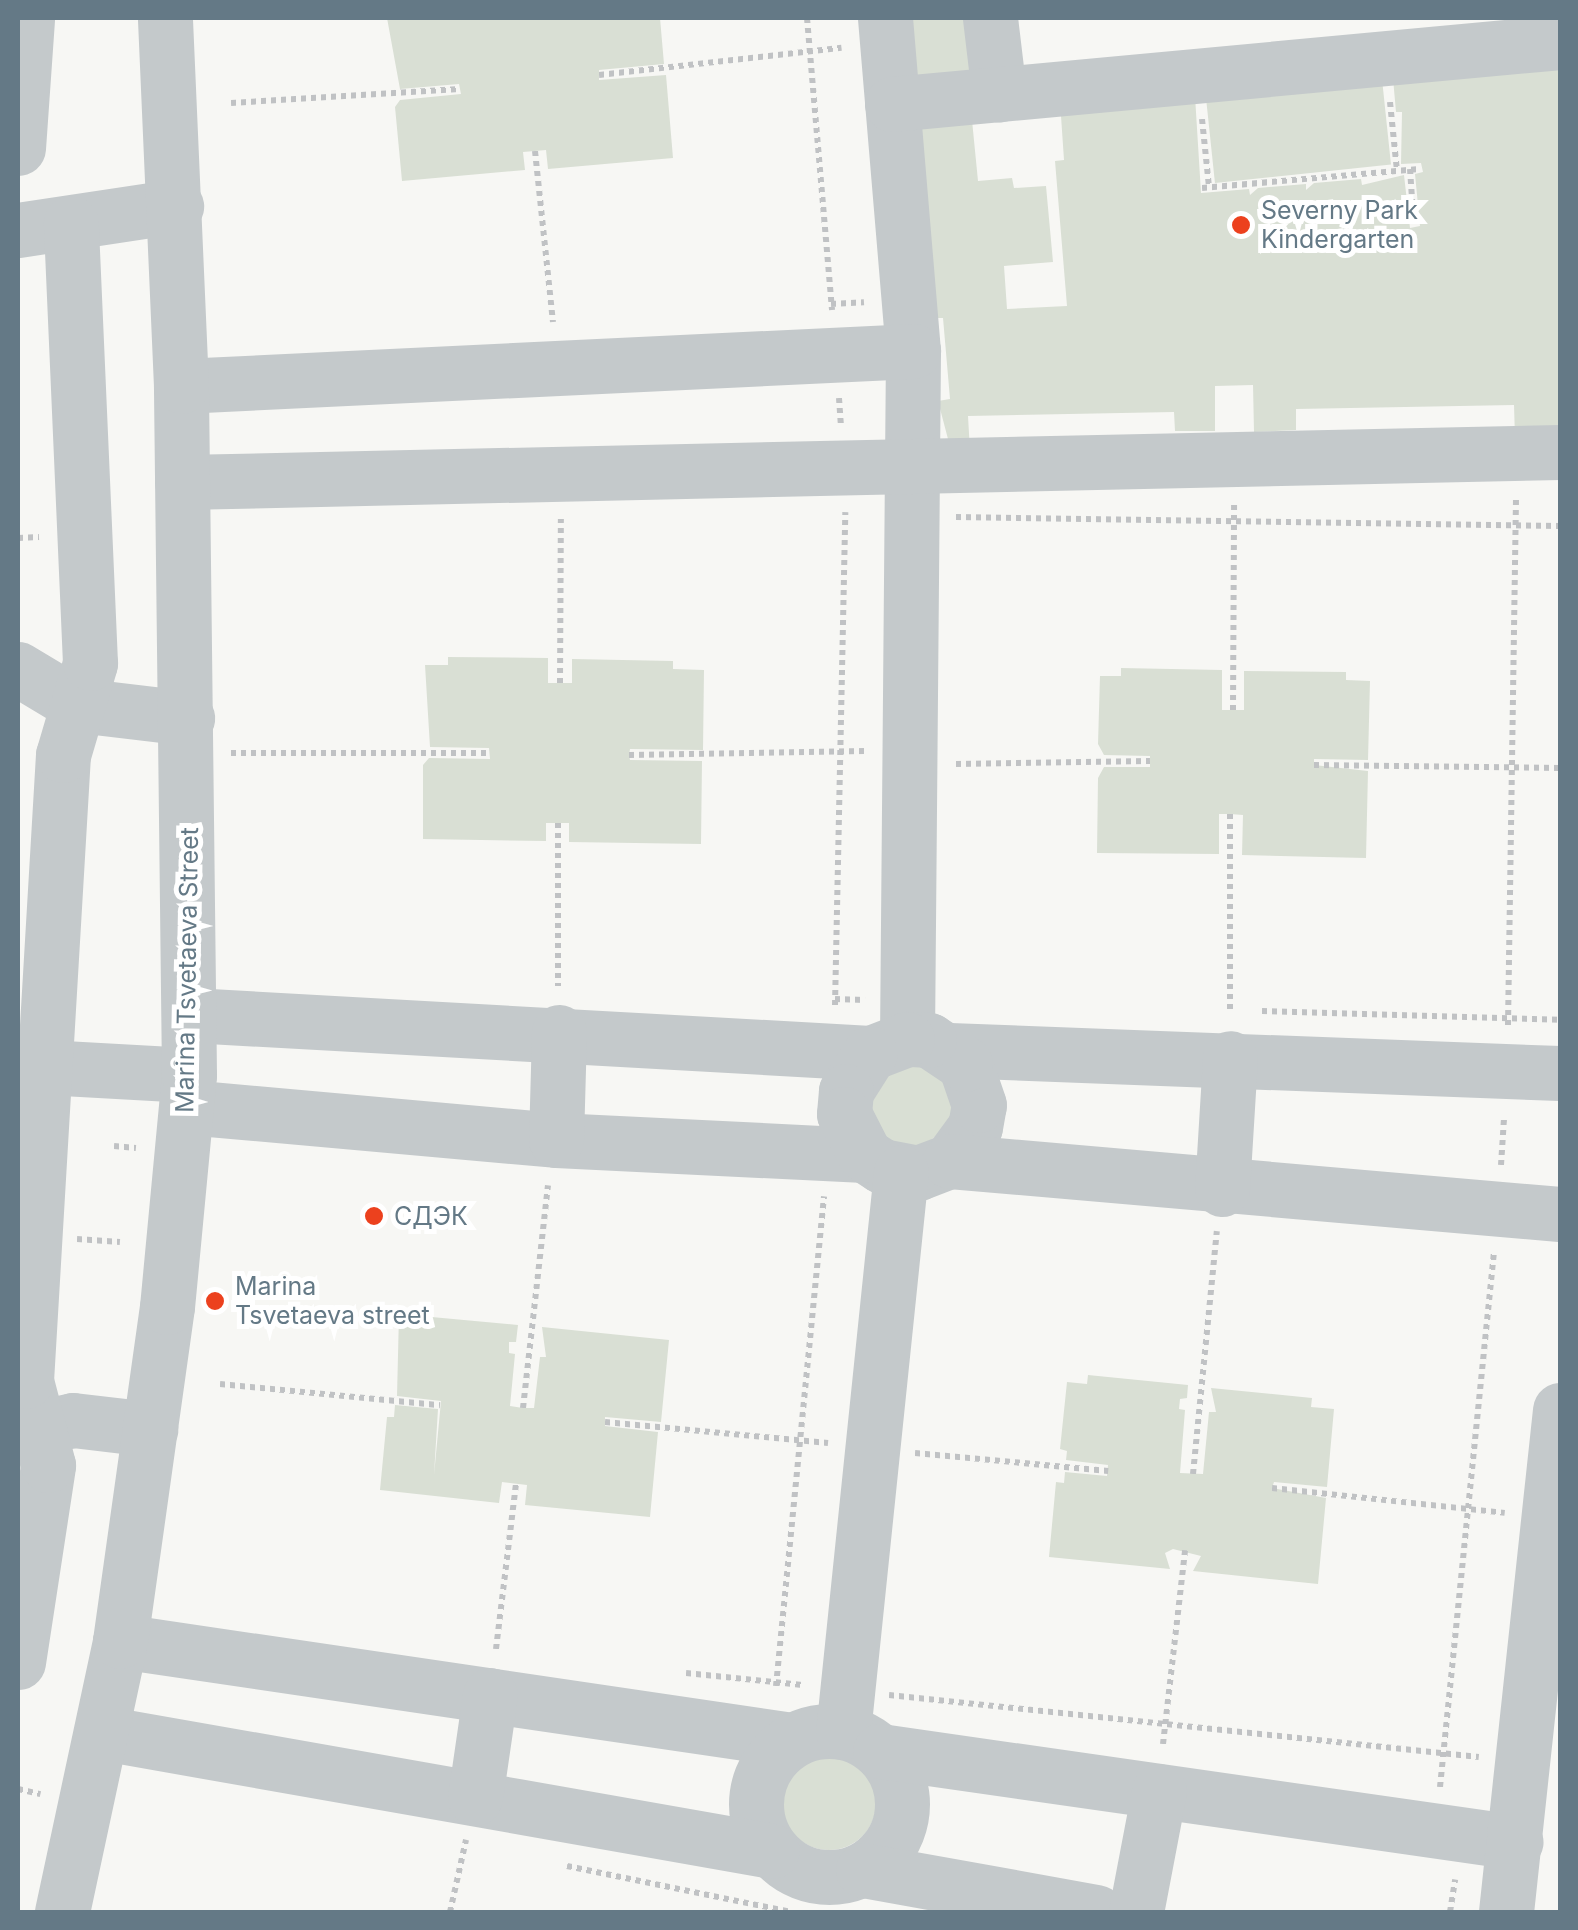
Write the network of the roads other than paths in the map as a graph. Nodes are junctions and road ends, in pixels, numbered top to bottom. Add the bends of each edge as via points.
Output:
1 (27, 18) edge
2 (165, 18) edge
3 (990, 18) edge
4 (886, 30) edge
5 (1560, 42) edge
6 (1402, 44) edge
7 (998, 94) junction
8 (892, 104) junction
9 (18, 148) edge
10 (176, 206) junction
11 (71, 223) junction
12 (18, 230) edge
13 (913, 351) junction
14 (181, 386) junction
15 (1539, 452) edge
16 (915, 467) junction
17 (182, 482) junction
18 (18, 669) edge
19 (78, 705) junction
20 (187, 735) junction
21 (34, 989) edge
22 (191, 1016) junction
23 (559, 1032) junction
24 (890, 1047) junction
25 (1230, 1058) junction
26 (1560, 1073) edge
27 (35, 1089) edge
28 (188, 1091) junction
29 (556, 1140) junction
30 (886, 1162) junction
31 (1222, 1189) junction
32 (1560, 1214) edge
33 (1560, 1410) edge
34 (28, 1428) edge
35 (150, 1429) junction
36 (120, 1640) junction
37 (18, 1662) edge
38 (490, 1695) junction
39 (103, 1733) junction
40 (821, 1740) junction
41 (1159, 1790) junction
42 (475, 1798) junction
43 (1516, 1842) junction
44 (814, 1877) edge
45 (62, 1912) edge
46 (1096, 1912) edge
47 (1136, 1912) edge
48 (1506, 1912) edge

1 - 9 street
2 - 10 street, Marina Tsvetaeva Street
3 - 7 street
4 - 8 street
5 - 6 street
6 - 7 street via 1198,75
7 - 8 street
8 - 13 street
10 - 11 street
10 - 14 street, Marina Tsvetaeva Street
11 - 12 street
11 - 19 street via 90,664
13 - 14 street
13 - 16 street
14 - 17 street, Marina Tsvetaeva Street
15 - 16 street
16 - 17 street
16 - 24 street via 911,758
17 - 20 street, Marina Tsvetaeva Street
18 - 19 street
19 - 20 street
19 - 21 street via 63,755
20 - 22 street, Marina Tsvetaeva Street
21 - 27 street
22 - 23 street
22 - 28 street, Marina Tsvetaeva Street
23 - 24 street
23 - 29 street
24 - 25 street
24 - 30 street via 846,1091 844,1114
24 - 30 street via 965,1064 979,1105 976,1127
25 - 26 street
25 - 31 street
27 - 28 street
27 - 34 street
28 - 29 street
28 - 35 street, Marina Tsvetaeva Street
29 - 30 street
30 - 31 street
30 - 40 street
31 - 32 street
33 - 43 street
34 - 35 street via 73,1420
34 - 37 street via 48,1465
35 - 36 street, Marina Tsvetaeva Street
36 - 38 street
36 - 39 street, Marina Tsvetaeva Street
38 - 40 street
38 - 42 street
39 - 42 street
39 - 45 street, Marina Tsvetaeva Street
40 - 41 street
40 - 44 street via 759,1779 760,1829
40 - 44 street via 902,1792 902,1815 895,1837
41 - 43 street
41 - 47 street
42 - 44 street
43 - 48 street
44 - 46 street

